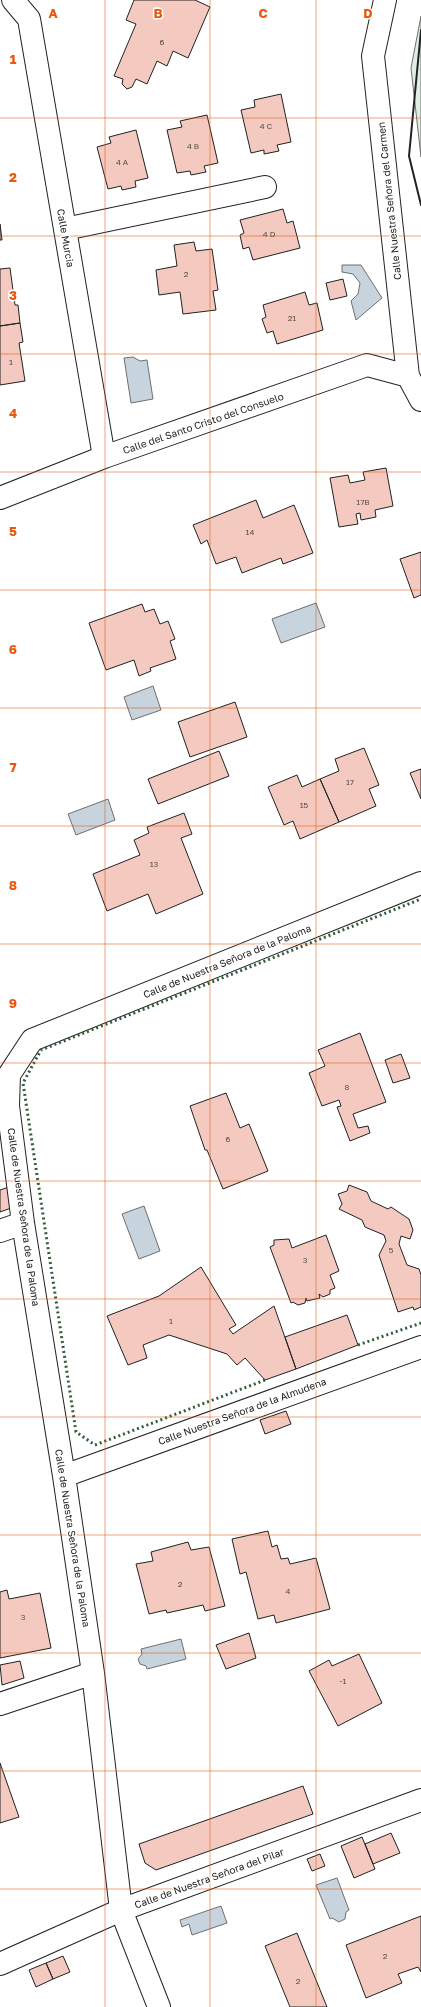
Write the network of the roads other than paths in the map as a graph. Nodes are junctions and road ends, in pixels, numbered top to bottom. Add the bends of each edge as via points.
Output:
1 (13, 0) edge
2 (385, 0) edge
3 (265, 187) dead end
4 (64, 229) junction
5 (408, 376) junction
6 (421, 400) edge
7 (104, 457) junction
8 (0, 498) edge
9 (421, 883) edge
10 (23, 1223) junction
11 (0, 1231) edge
12 (421, 1347) edge
13 (64, 1476) junction
14 (93, 1673) junction
15 (0, 1704) edge
16 (421, 1800) edge
17 (121, 1910) junction
18 (0, 1964) edge
19 (159, 2007) edge

1 - 4 street, Calle Murcia via 29,19
2 - 5 street, Calle Nuestra Señora del Carmen via 373,56
3 - 4 street
4 - 7 street, Calle Murcia
5 - 6 street, Calle Nuestra Señora del Carmen
5 - 7 street, Calle del Santo Cristo del Consuelo via 367,365
7 - 8 street, Calle del Santo Cristo del Consuelo
9 - 10 street, Calle de Nuestra Señora de la Paloma via 32,1040 9,1075 8,1106
10 - 11 street
10 - 13 street, Calle de Nuestra Señora de la Paloma
12 - 13 street, Calle Nuestra Señora de la Almudena
13 - 14 street, Calle de Nuestra Señora de la Paloma
14 - 15 street
14 - 17 street, Calle de Nuestra Señora de la Paloma
16 - 17 street, Calle de Nuestra Señora del Pilar
17 - 18 street, Calle de Nuestra Señora del Pilar
17 - 19 street, Calle de Nuestra Señora de la Paloma

